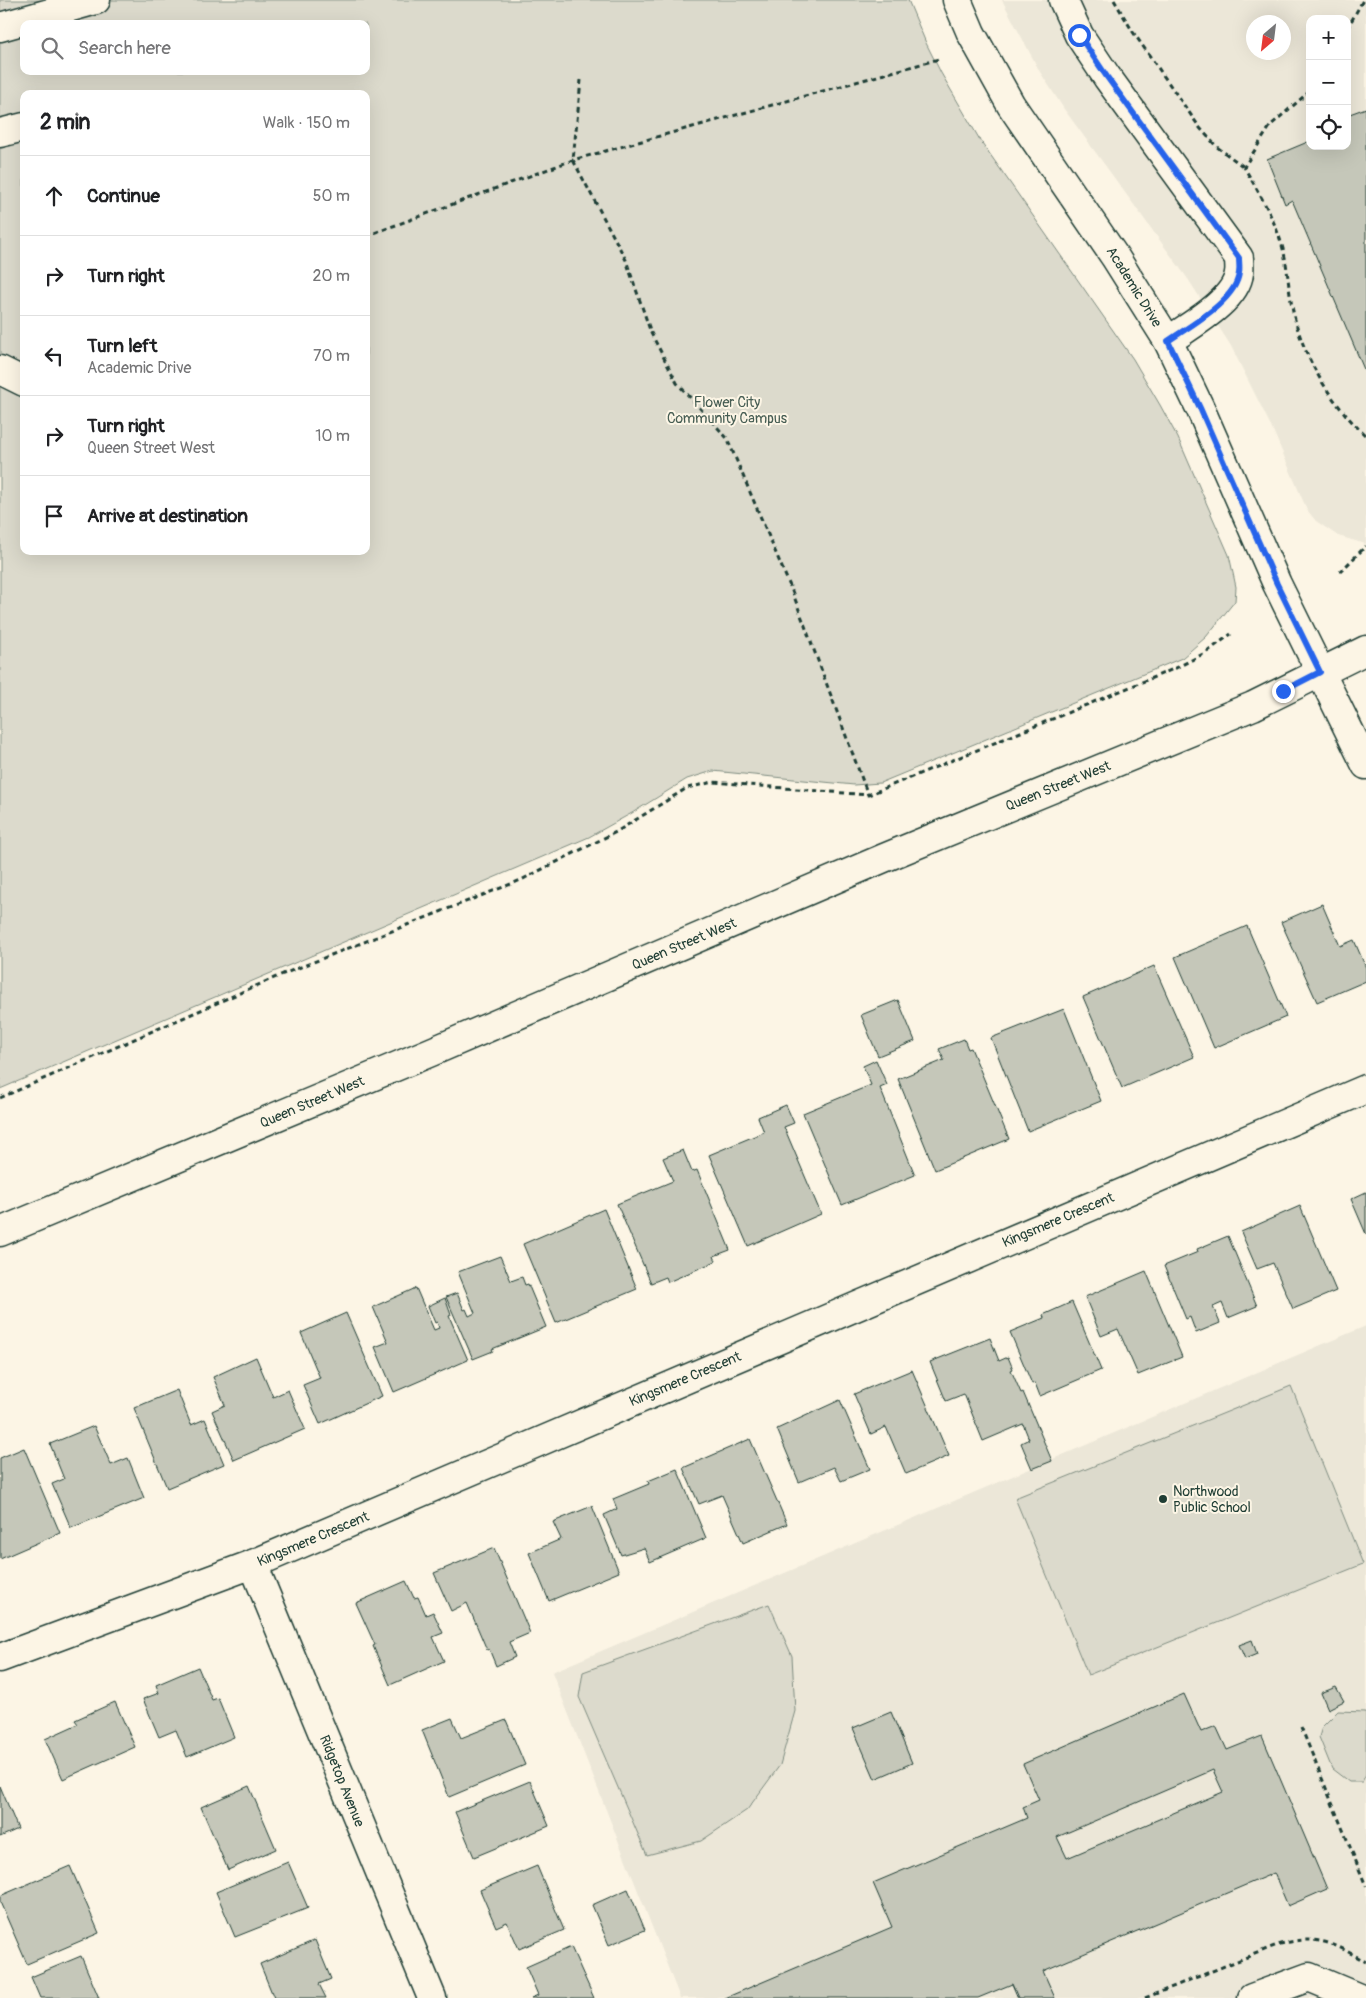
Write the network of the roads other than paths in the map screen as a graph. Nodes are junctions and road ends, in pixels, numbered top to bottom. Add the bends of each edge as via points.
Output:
1 (96, 0) edge
2 (957, 0) edge
3 (1063, 0) edge
4 (25, 20) edge
5 (20, 21) edge
6 (0, 27) edge
7 (20, 128) edge
8 (0, 133) edge
9 (1168, 341) junction
10 (0, 370) edge
11 (20, 380) edge
12 (1366, 650) edge
13 (1320, 672) junction
14 (1366, 765) edge
15 (1366, 1089) edge
16 (0, 1232) edge
17 (253, 1564) junction
18 (0, 1658) edge
19 (432, 1998) edge
20 (1252, 1998) edge
21 (1359, 1998) edge

1 - 4 street
2 - 9 street, Academic Drive via 971,33 1011,105
3 - 9 street via 1079,35 1107,77 1239,258 1239,275 1230,293 1216,308
5 - 6 street
7 - 8 street
9 - 13 street, Academic Drive
10 - 11 street
12 - 13 street, Queen Street West
13 - 14 street, Academic Drive
13 - 16 street, Queen Street West via 1253,706 884,858
15 - 17 street, Kingsmere Crescent
17 - 18 street, Kingsmere Crescent
17 - 19 street, Ridgetop Avenue
20 - 21 street via 1309,1978

